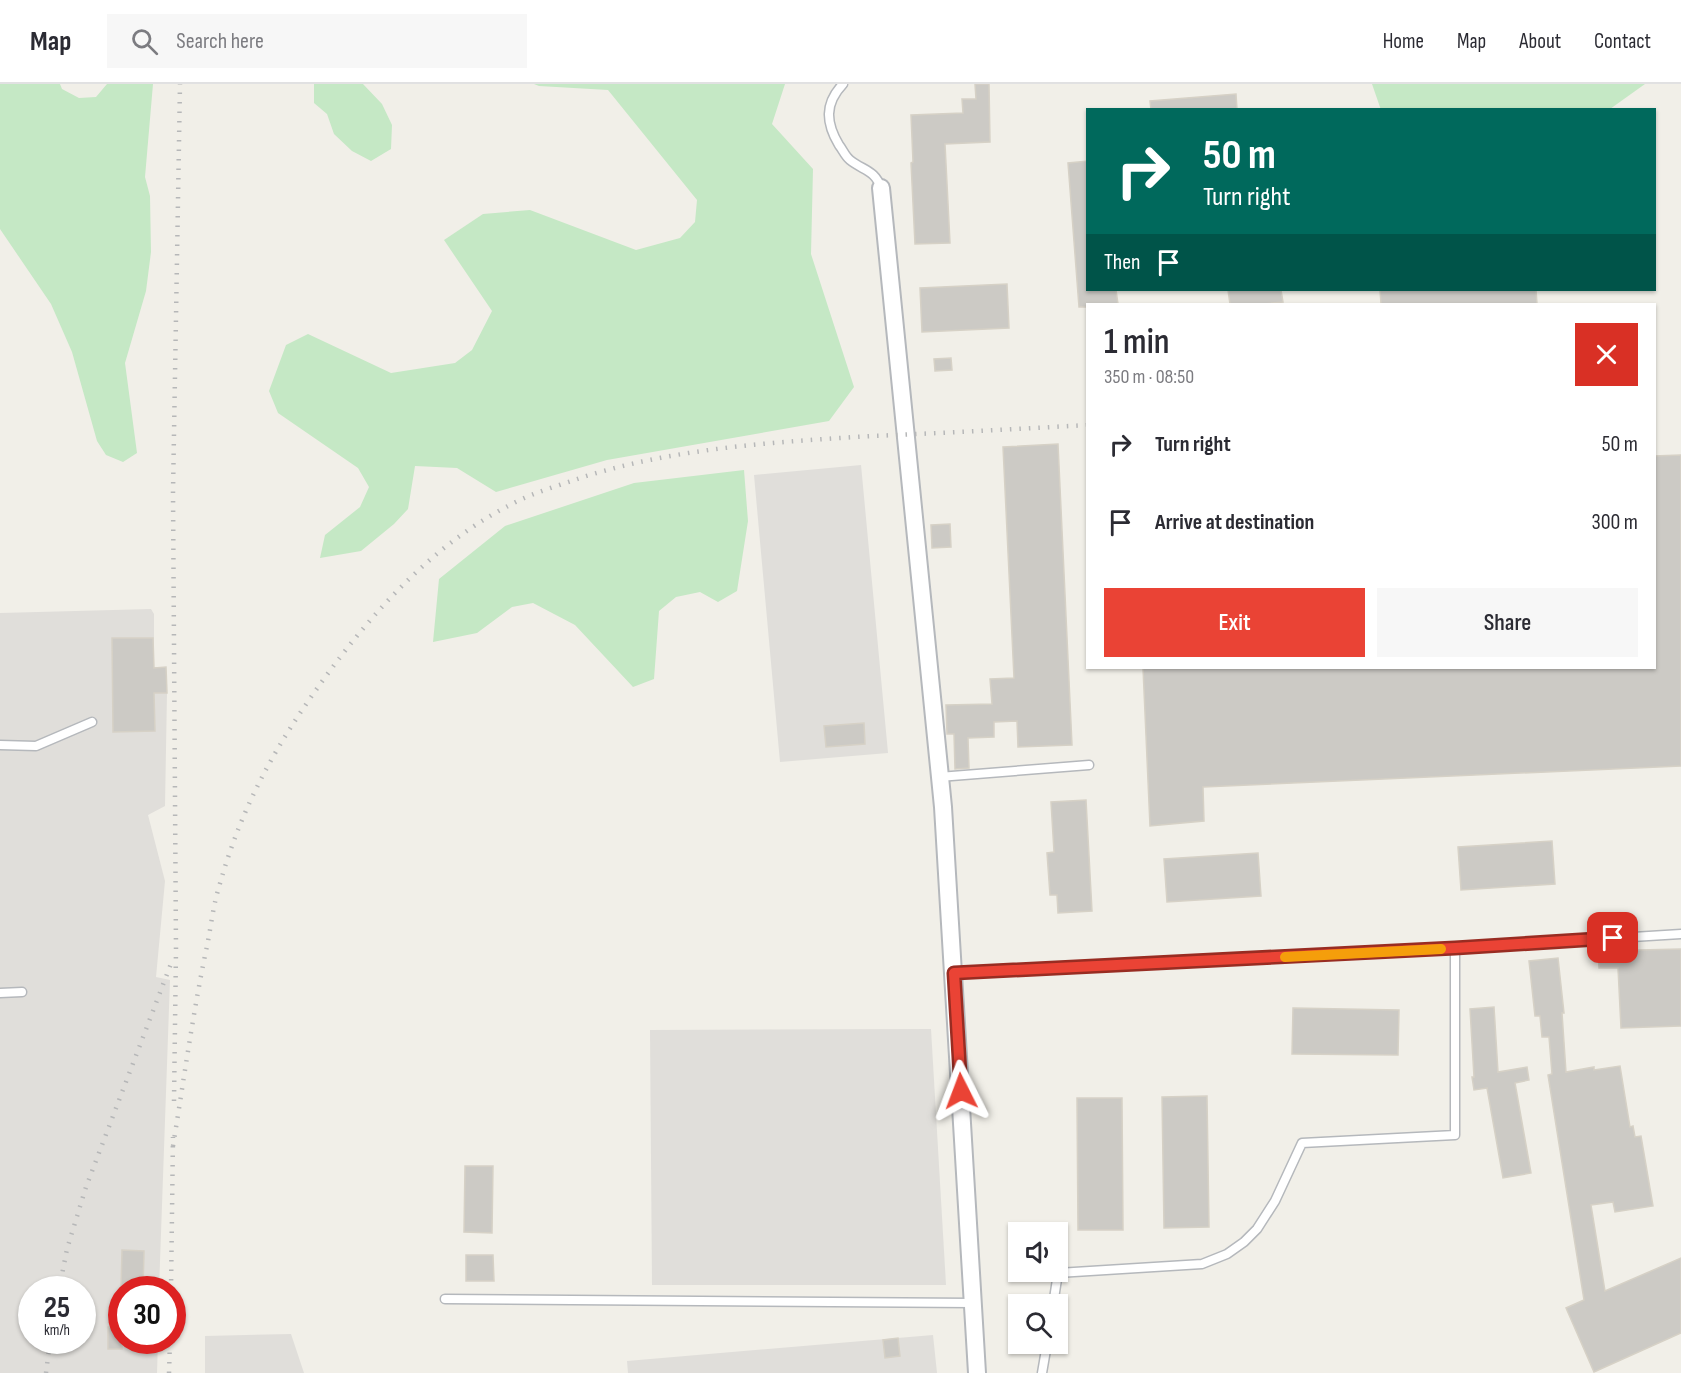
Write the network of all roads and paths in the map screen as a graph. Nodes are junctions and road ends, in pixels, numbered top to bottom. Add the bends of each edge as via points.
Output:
1 (843, 84) edge
2 (881, 188) joint
3 (92, 722) dead end
4 (0, 745) edge
5 (1089, 765) dead end
6 (939, 777) junction
7 (1681, 934) edge
8 (1455, 948) junction
9 (954, 973) junction
10 (22, 992) dead end
11 (0, 993) edge
12 (1055, 1294) edge
13 (444, 1299) dead end
14 (973, 1303) junction
15 (1046, 1354) edge
16 (978, 1373) edge
17 (1042, 1373) edge

1 - 2 lane via 828,110 831,131 848,159 878,178
2 - 6 street
3 - 4 lane via 36,746
5 - 6 lane
6 - 9 street
7 - 8 lane
8 - 9 lane
8 - 12 lane via 1455,1135 1302,1143 1257,1229 1227,1254 1202,1264 1058,1273
9 - 14 street
10 - 11 lane
13 - 14 lane
14 - 16 street
15 - 17 lane

